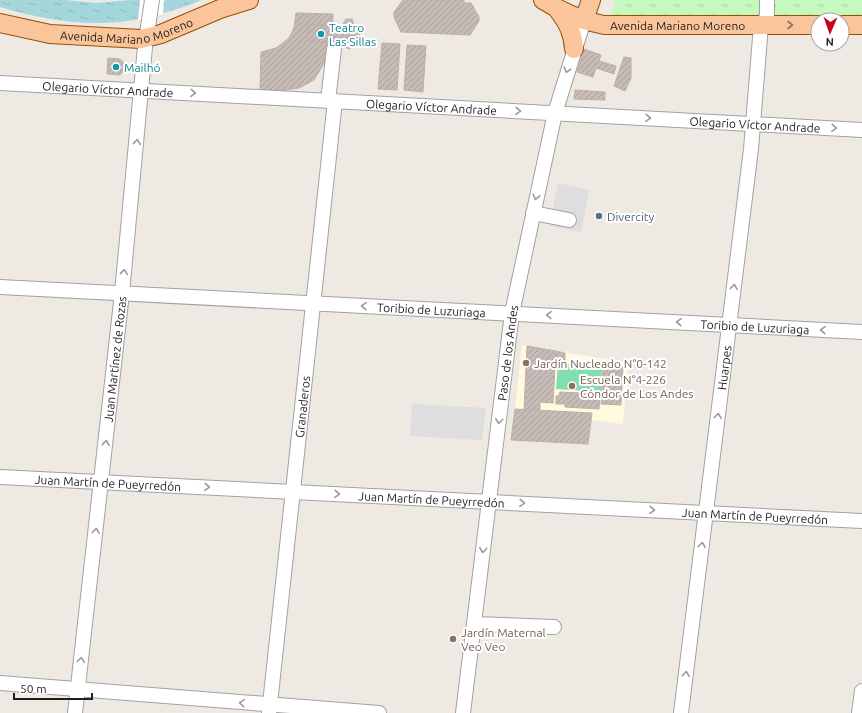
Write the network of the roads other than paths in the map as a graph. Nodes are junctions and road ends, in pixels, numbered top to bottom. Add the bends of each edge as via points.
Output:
1 (249, 0) edge
2 (543, 0) edge
3 (591, 0) edge
4 (767, 0) edge
5 (151, 8) edge
6 (558, 10) junction
7 (584, 20) junction
8 (0, 23) edge
9 (760, 25) junction
10 (810, 25) edge
11 (850, 25) edge
12 (862, 25) edge
13 (147, 38) junction
14 (334, 49) dead end
15 (574, 49) junction
16 (0, 83) edge
17 (142, 91) junction
18 (332, 101) junction
19 (555, 113) junction
20 (754, 124) junction
21 (862, 130) edge
22 (532, 213) junction
23 (569, 220) dead end
24 (0, 287) edge
25 (122, 293) junction
26 (313, 303) junction
27 (512, 313) junction
28 (729, 325) junction
29 (862, 332) edge
30 (0, 477) edge
31 (102, 482) junction
32 (292, 492) junction
33 (490, 502) junction
34 (706, 513) junction
35 (862, 521) edge
36 (474, 624) junction
37 (554, 627) dead end
38 (0, 683) edge
39 (78, 689) junction
40 (862, 691) edge
41 (270, 709) edge
42 (76, 713) edge
43 (379, 713) edge
44 (463, 713) edge
45 (681, 713) edge
46 (859, 713) edge

1 - 13 main road, Avenida Mariano Moreno
2 - 6 main road, Avenida Mariano Moreno
3 - 7 main road, Paso de los Andes
4 - 9 street, Huarpes via 767,17
5 - 13 street, Juan Martínez de Rozas
6 - 7 main road, Avenida Mariano Moreno
6 - 15 main road via 573,34
7 - 9 main road, Avenida Mariano Moreno via 613,25
7 - 15 street, Paso de los Andes
8 - 13 main road, Avenida Mariano Moreno via 50,34 133,40
9 -> 10 main road, Avenida Mariano Moreno
9 - 20 street, Huarpes
11 - 12 main road
13 - 17 street, Juan Martínez de Rozas
14 - 18 street, Granaderos
15 -> 19 street, Paso de los Andes
16 - 17 street, Olegario Víctor Andrade
17 -> 18 street, Olegario Víctor Andrade
25 -> 17 street, Juan Martínez de Rozas
18 -> 19 street, Olegario Víctor Andrade
18 - 26 street, Granaderos
19 -> 20 street, Olegario Víctor Andrade
19 -> 22 street, Paso de los Andes
20 -> 21 street, Olegario Víctor Andrade
28 -> 20 street, Huarpes
22 - 23 street
22 - 27 street, Paso de los Andes
24 - 25 street, Toribio de Luzuriaga
25 - 26 street, Toribio de Luzuriaga
31 -> 25 street, Juan Martínez de Rozas
27 -> 26 street, Toribio de Luzuriaga
26 - 32 street, Granaderos
28 -> 27 street, Toribio de Luzuriaga
27 -> 33 street, Paso de los Andes
29 -> 28 street, Toribio de Luzuriaga
34 -> 28 street, Huarpes
30 - 31 street, Juan Martín de Pueyrredón
31 -> 32 street, Juan Martín de Pueyrredón
39 -> 31 street, Juan Martínez de Rozas
32 -> 33 street, Juan Martín de Pueyrredón
32 - 41 street, Granaderos
33 -> 34 street, Juan Martín de Pueyrredón
33 -> 36 street, Paso de los Andes
34 - 35 street, Juan Martín de Pueyrredón
45 -> 34 street, Huarpes
36 - 37 street
36 - 44 street, Paso de los Andes
38 - 39 street
41 -> 39 street
39 - 42 street, Juan Martínez de Rozas
40 - 46 street
41 - 43 street

